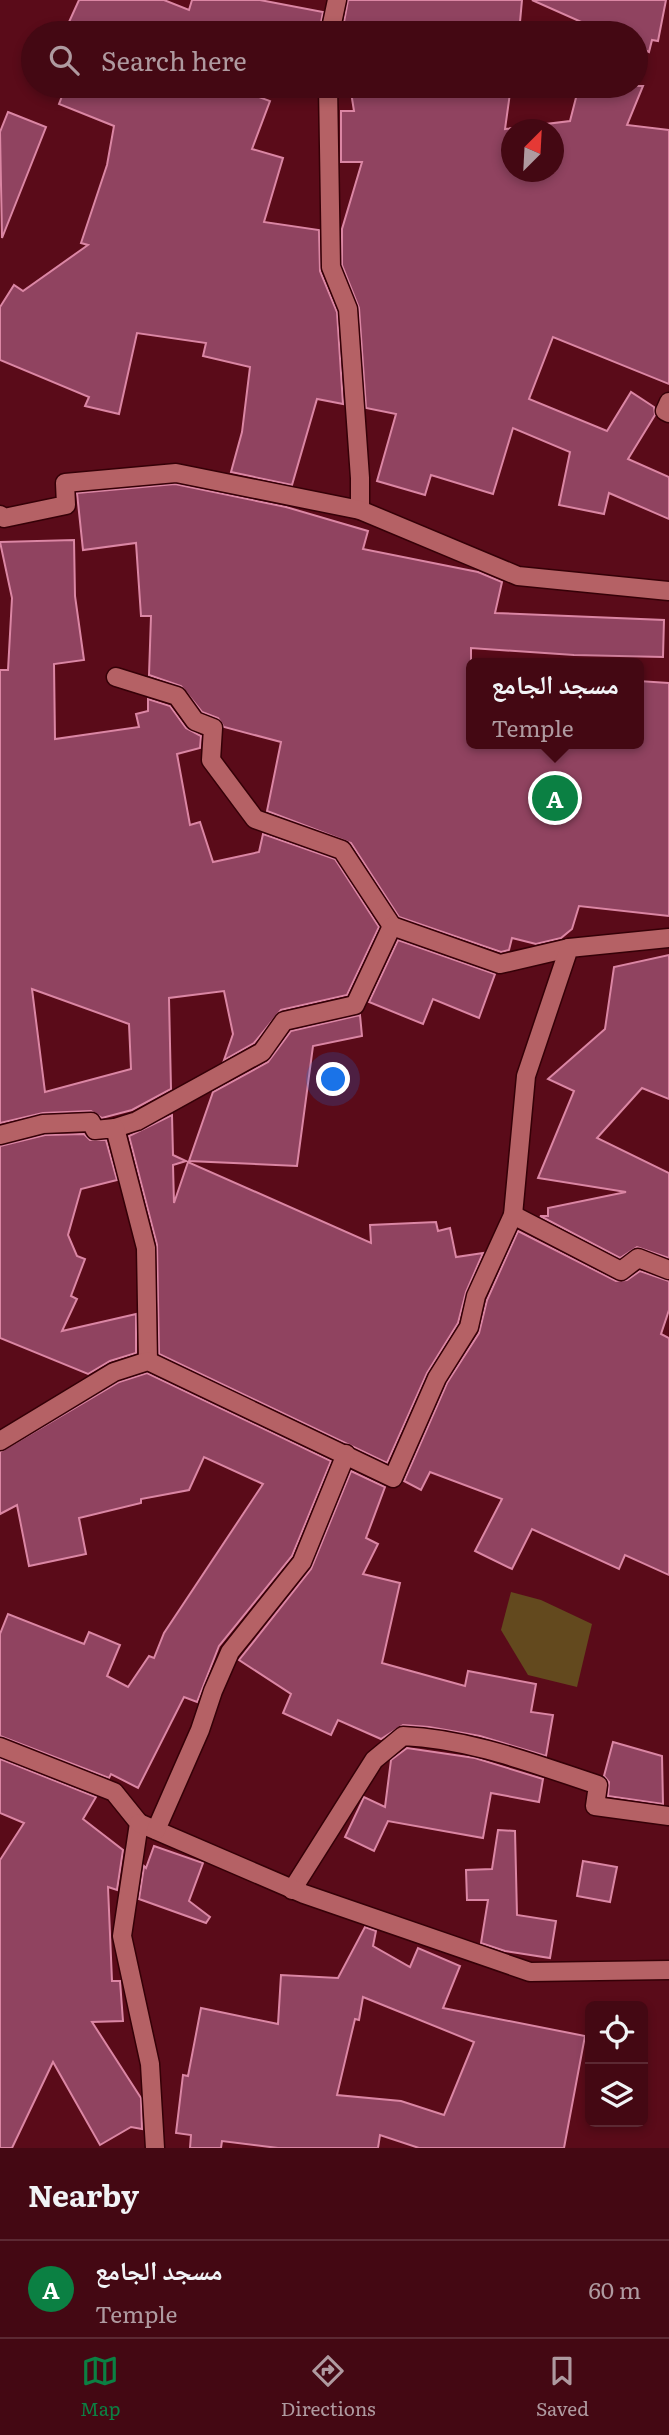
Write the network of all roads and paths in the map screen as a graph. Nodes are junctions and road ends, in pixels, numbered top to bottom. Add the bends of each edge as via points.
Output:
1 (337, 0) edge
2 (333, 21) edge
3 (328, 98) edge
4 (669, 402) edge
5 (669, 413) edge
6 (360, 510) junction
7 (0, 515) edge
8 (669, 592) edge
9 (116, 677) dead end
10 (392, 926) junction
11 (669, 938) edge
12 (569, 948) junction
13 (115, 1128) junction
14 (0, 1135) edge
15 (513, 1215) junction
16 (669, 1270) edge
17 (148, 1361) junction
18 (0, 1441) edge
19 (346, 1454) junction
20 (0, 1747) edge
21 (669, 1816) edge
22 (139, 1823) junction
23 (156, 1830) junction
24 (292, 1890) junction
25 (669, 1970) edge
26 (155, 2148) edge

1 - 2 street
3 - 6 street via 331,267 348,309
4 - 5 street via 665,411
6 - 7 street via 176,473 65,483 66,505
6 - 8 street via 518,576
9 - 10 street via 177,696 195,721 213,728 212,760 255,819 342,850
10 - 12 street via 500,964
10 - 13 street via 355,1005 284,1021 262,1052 137,1121
11 - 12 street
12 - 15 street via 526,1076
13 - 14 street via 95,1130 91,1122 43,1124
13 - 17 street via 146,1248
15 - 16 street via 621,1271 638,1258
15 - 19 street via 476,1296 469,1327 437,1378 393,1478
17 - 18 street via 114,1372
17 - 19 street
19 - 23 street via 302,1562 230,1651
20 - 22 street via 114,1792
21 - 24 street via 595,1806 598,1784 493,1750 442,1738 403,1736 374,1760
22 - 23 street
22 - 26 street via 122,1936 150,2064
23 - 24 street
24 - 25 street via 530,1972

